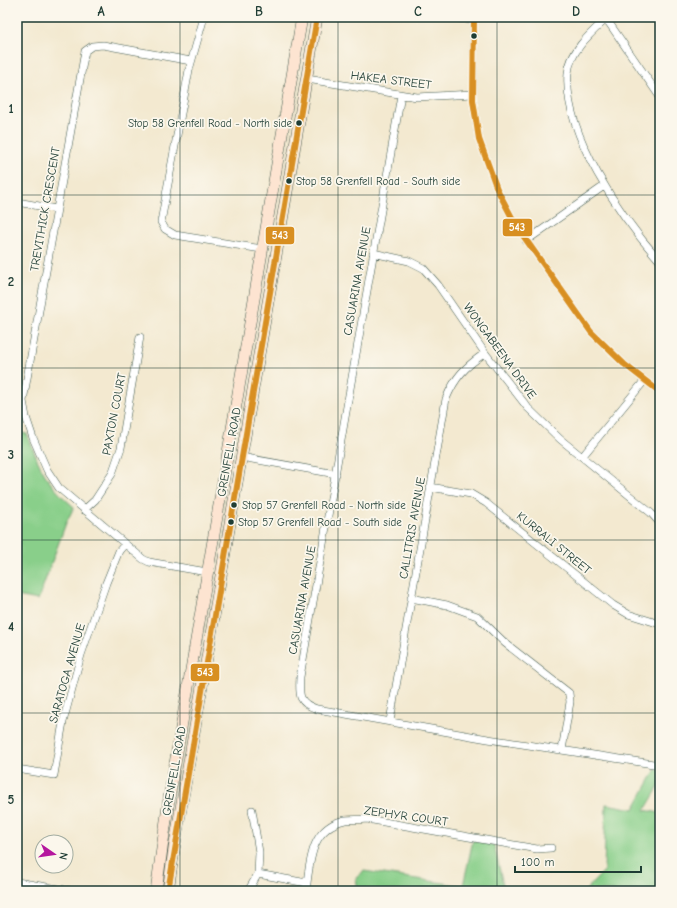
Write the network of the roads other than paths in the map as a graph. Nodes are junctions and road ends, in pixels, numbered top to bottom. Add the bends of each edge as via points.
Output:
1 (204, 17) edge
2 (302, 17) edge
3 (317, 17) edge
4 (449, 17) edge
5 (473, 18) edge
6 (605, 18) edge
7 (191, 61) junction
8 (307, 79) junction
9 (473, 94) junction
10 (401, 95) junction
11 (660, 97) edge
12 (604, 186) junction
13 (17, 202) edge
14 (56, 208) junction
15 (526, 241) junction
16 (262, 249) junction
17 (277, 252) junction
18 (373, 253) junction
19 (660, 261) edge
20 (140, 337) dead end
21 (485, 353) junction
22 (645, 380) junction
23 (660, 392) edge
24 (227, 454) junction
25 (241, 457) junction
26 (582, 457) junction
27 (336, 474) junction
28 (430, 487) junction
29 (84, 510) junction
30 (660, 523) edge
31 (125, 544) junction
32 (207, 572) junction
33 (221, 574) junction
34 (411, 598) junction
35 (660, 624) edge
36 (390, 721) junction
37 (562, 750) junction
38 (660, 751) edge
39 (659, 765) edge
40 (17, 769) edge
41 (252, 810) dead end
42 (551, 848) dead end
43 (258, 874) junction
44 (17, 882) edge
45 (307, 887) edge
46 (40, 888) edge
47 (71, 891) edge
48 (156, 891) edge
49 (168, 891) edge
50 (248, 891) edge

1 - 7 street
2 - 16 main road, GRENFELL ROAD
3 - 8 main road, GRENFELL ROAD
4 - 5 street
5 - 9 street
6 - 11 street
6 - 12 street via 586,38 572,59 568,72 573,118 582,143
7 - 14 street, TREVITHICK CRESCENT via 103,45 92,46 85,51
7 - 16 street via 161,222 165,229 176,235
8 - 10 street, HAKEA STREET
8 - 17 main road, GRENFELL ROAD
9 - 10 street, HAKEA STREET via 432,97
9 - 15 street via 480,139 491,176
10 - 18 street, CASUARINA AVENUE
12 - 15 street
12 - 19 street
13 - 14 street
14 - 29 street, TREVITHICK CRESCENT via 24,392 24,408 33,438 53,480
15 - 22 street via 591,332
16 - 17 main road
16 - 24 main road, GRENFELL ROAD
17 - 25 main road, GRENFELL ROAD
18 - 21 street, WONGABEENA DRIVE via 410,261 422,268 438,285
18 - 27 street, CASUARINA AVENUE
20 - 29 street, PAXTON COURT via 121,448 112,474 95,500
21 - 26 street, WONGABEENA DRIVE via 528,408
21 - 28 street, CALLITRIS AVENUE via 466,366 452,384 446,400
22 - 23 street
22 - 26 street
24 - 25 main road
24 - 32 main road, GRENFELL ROAD
25 - 27 street
25 - 33 main road, GRENFELL ROAD
26 - 30 street, WONGABEENA DRIVE
27 - 36 street, CASUARINA AVENUE via 300,677 300,698 306,706 317,709
28 - 34 street, CALLITRIS AVENUE
28 - 35 street, KURRALI STREET via 471,494 486,503 613,605 628,614
29 - 31 street, TREVITHICK CRESCENT
31 - 32 street, TREVITHICK CRESCENT via 149,562
31 - 40 street, SARATOGA AVENUE via 106,583 81,655 63,722 54,775
32 - 33 main road
32 - 48 main road, GRENFELL ROAD
33 - 49 main road, GRENFELL ROAD
34 - 36 street, CALLITRIS AVENUE
34 - 37 street via 447,605 477,616 504,643 568,693 570,702
36 - 37 street, CASUARINA AVENUE
37 - 39 street, CASUARINA AVENUE
38 - 39 street
41 - 43 street via 259,852
42 - 45 street, ZEPHYR COURT via 537,849 367,819 345,820 320,833 315,843
43 - 45 street
43 - 50 street
44 - 46 street
46 - 47 street

